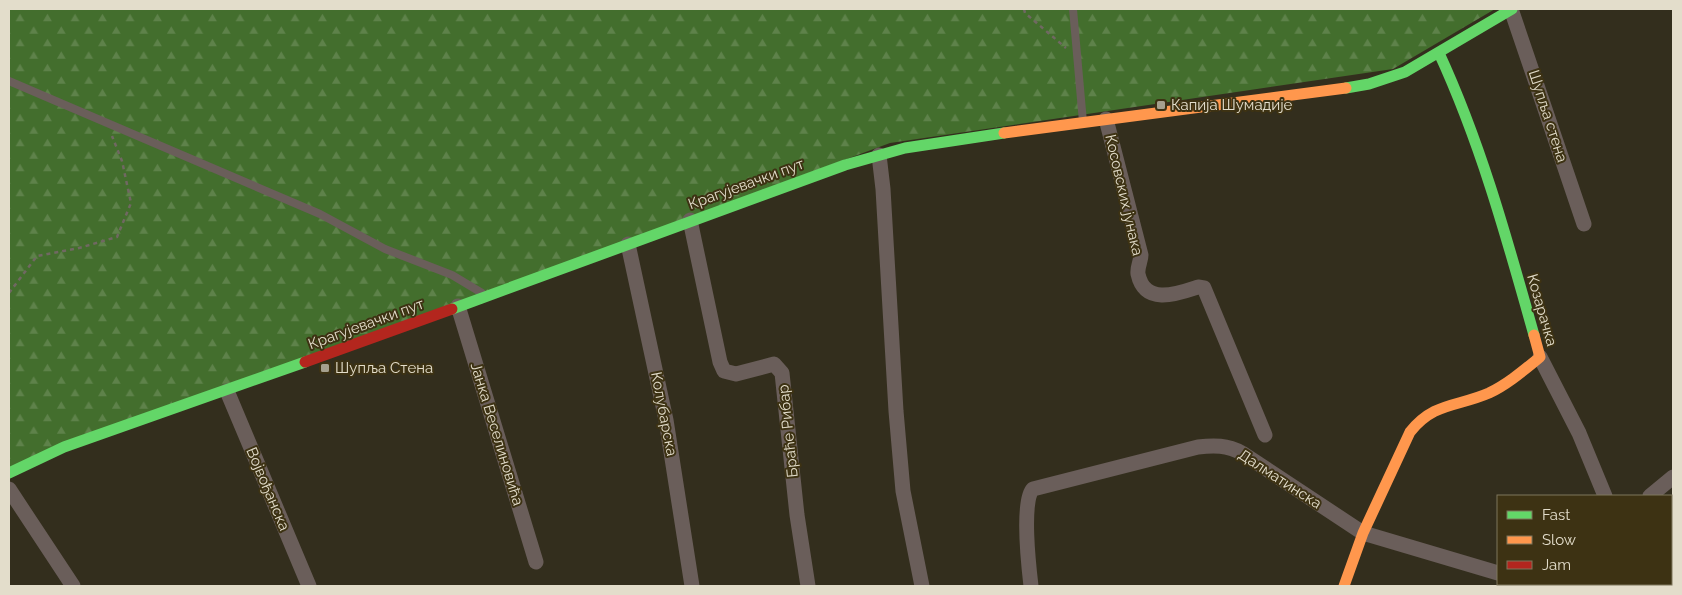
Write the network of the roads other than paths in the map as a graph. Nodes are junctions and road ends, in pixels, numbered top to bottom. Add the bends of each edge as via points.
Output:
1 (1073, 9) edge
2 (1512, 9) edge
3 (1439, 53) junction
4 (9, 81) edge
5 (1106, 119) junction
6 (1083, 122) junction
7 (879, 155) junction
8 (690, 220) junction
9 (1584, 224) dead end
10 (628, 244) junction
11 (486, 296) junction
12 (458, 306) junction
13 (1540, 356) junction
14 (227, 391) junction
15 (1265, 435) dead end
16 (9, 473) edge
17 (1673, 477) edge
18 (9, 489) edge
19 (1605, 495) edge
20 (1651, 495) edge
21 (1363, 533) junction
22 (536, 562) dead end
23 (1497, 573) edge
24 (73, 586) edge
25 (309, 586) edge
26 (692, 586) edge
27 (808, 586) edge
28 (922, 586) edge
29 (1031, 586) edge
30 (1344, 586) edge

1 - 6 lane
2 - 3 main road, Крагујевачки пут
2 - 9 street, Шупља стена
3 - 5 main road, Крагујевачки пут via 1405,72 1343,90
3 - 13 main road, Козарачка via 1464,109 1492,187
4 - 11 lane via 320,214 385,249 452,275
5 - 6 main road, Крагујевачки пут
5 - 15 street, Косовских јунака via 1141,254 1138,268 1142,284 1162,297 1204,288
6 - 7 main road, Крагујевачки пут via 963,138
7 - 8 main road, Крагујевачки пут
7 - 28 street via 903,491
8 - 10 main road, Крагујевачки пут
8 - 27 street, Браће Рибар via 724,371 736,374 774,364 782,373
10 - 11 main road, Крагујевачки пут
10 - 26 street, Колубарска via 666,420
11 - 12 main road, Крагујевачки пут
12 - 14 main road, Крагујевачки пут
12 - 22 street, Јанка Веселиновића
13 - 19 street via 1579,433
13 - 21 main road, Козарачка via 1517,376 1487,394 1438,406 1419,418
14 - 16 main road, Крагујевачки пут via 64,447
14 - 25 street, Војвођанска
17 - 20 street
18 - 24 street
21 - 23 street, Далматинска
21 - 29 street, Далматинска via 1233,448 1218,445 1198,447 1039,487 1030,492 1028,556
21 - 30 main road, Козарачка

